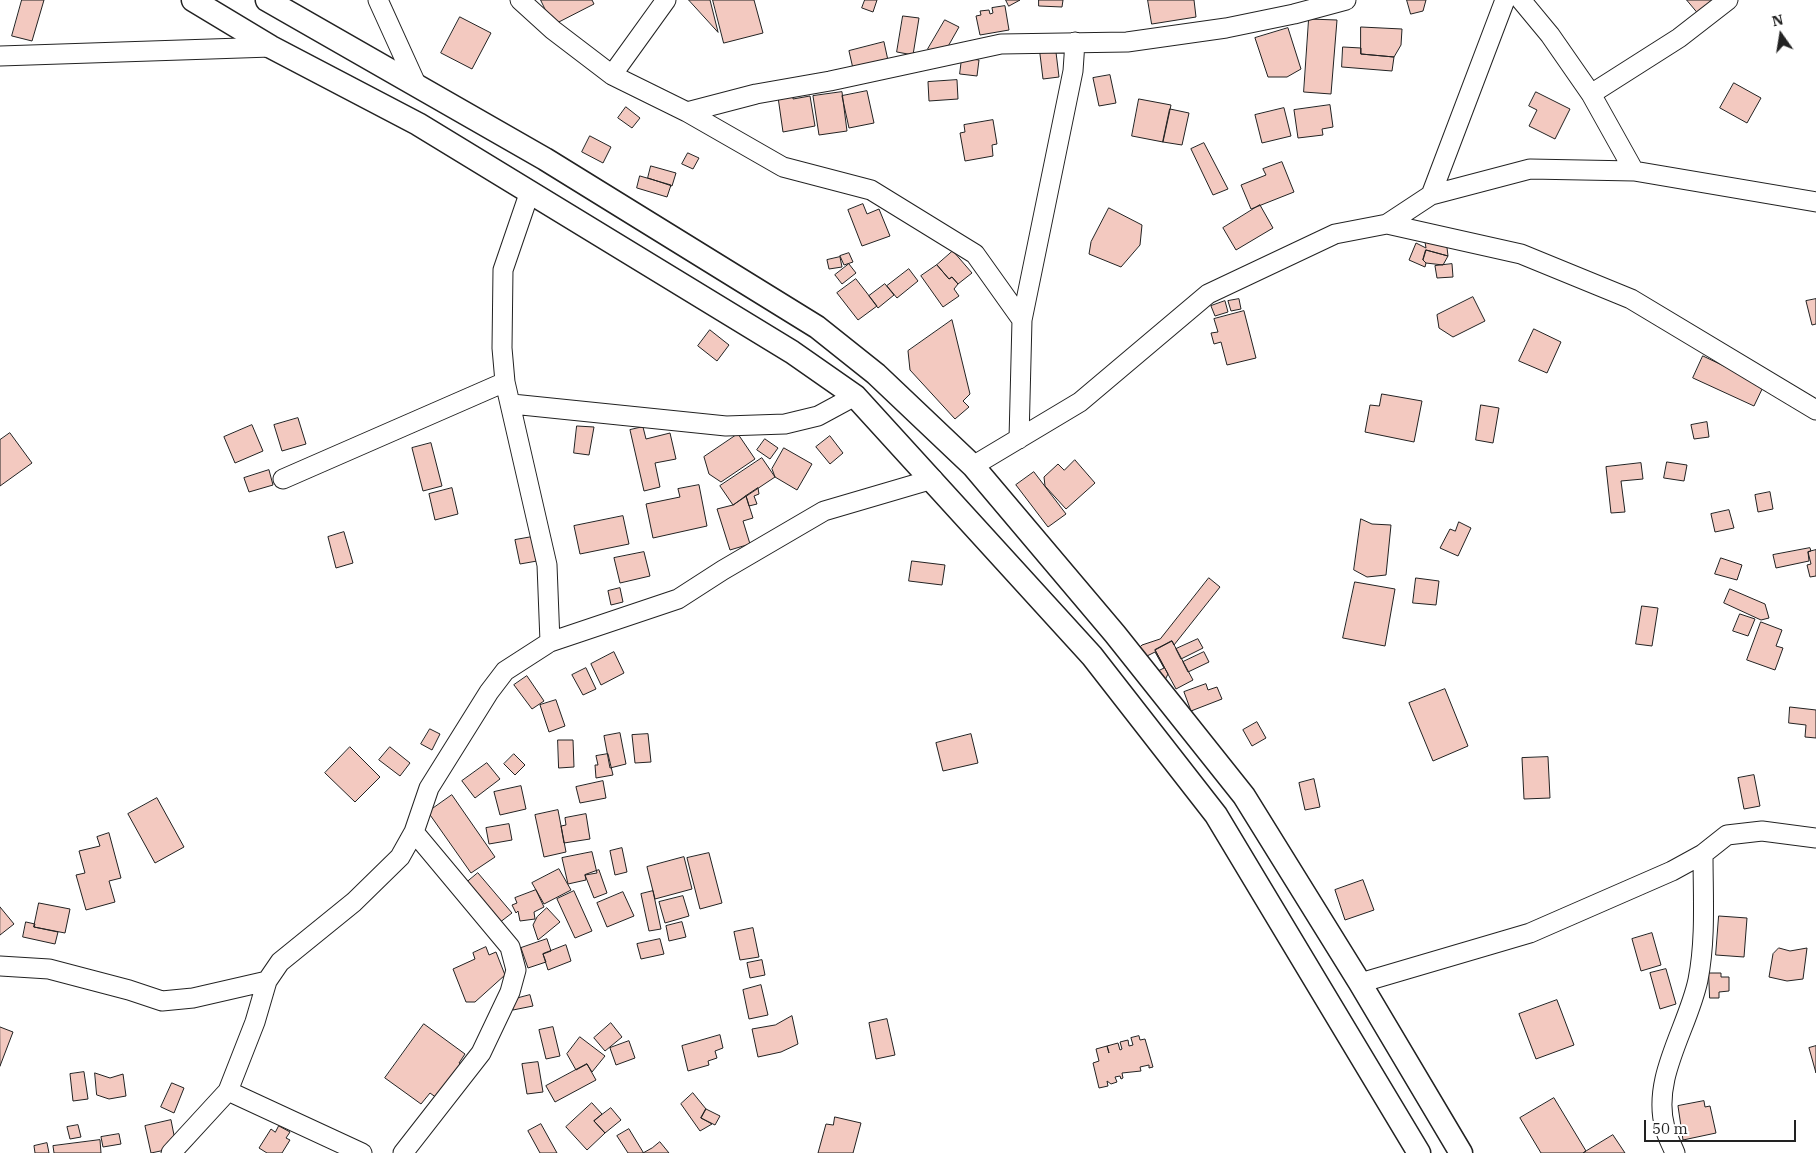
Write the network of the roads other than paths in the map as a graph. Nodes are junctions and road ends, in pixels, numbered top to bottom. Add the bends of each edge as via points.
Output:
1 (193, 0) edge
2 (267, 0) edge
3 (378, 0) edge
4 (520, 0) edge
5 (666, 0) edge
6 (1346, 0) edge
7 (1521, 0) edge
8 (1728, 0) edge
9 (1507, 3) edge
10 (1076, 42) junction
11 (271, 47) junction
12 (0, 56) edge
13 (612, 75) junction
14 (417, 86) junction
15 (1591, 94) junction
16 (687, 112) junction
17 (1634, 170) junction
18 (529, 194) junction
19 (1431, 195) junction
20 (1816, 202) edge
21 (1387, 224) junction
22 (1022, 320) junction
23 (505, 382) junction
24 (856, 396) junction
25 (512, 404) junction
26 (1816, 410) edge
27 (1019, 439) junction
28 (973, 466) junction
29 (283, 479) dead end
30 (933, 479) junction
31 (550, 642) junction
32 (414, 832) junction
33 (1816, 838) edge
34 (1703, 854) junction
35 (0, 966) edge
36 (267, 981) junction
37 (1360, 983) junction
38 (228, 1091) junction
39 (171, 1153) edge
40 (362, 1153) edge
41 (403, 1153) edge
42 (1419, 1153) edge
43 (1461, 1153) edge
44 (1675, 1153) edge

1 - 11 street
2 - 14 street
3 - 14 street
4 - 13 street via 552,30
5 - 13 street
6 - 10 street via 1226,28 1127,42
7 - 15 street
8 - 15 street via 1679,38
9 - 19 street
10 - 16 street via 1002,44 756,94
10 - 22 street via 1073,71
11 - 12 street
11 - 18 street via 418,124
13 - 16 street
14 - 28 street via 545,159 817,327 876,374
15 - 17 street
16 - 22 street via 783,167 870,190 967,249 975,254
17 - 19 street via 1530,169
17 - 20 street
18 - 23 street via 504,270 502,348
18 - 24 street via 792,352
19 - 21 street
21 - 26 street via 1521,254 1631,299
21 - 27 street via 1336,234 1208,294 1080,402
22 - 27 street
23 - 25 street
23 - 29 street
24 - 25 street via 818,416 784,424 726,426
24 - 30 street
25 - 31 street via 547,565
27 - 28 street
28 - 37 street via 1115,634 1244,796
30 - 31 street via 824,511 678,599
30 - 42 street via 1092,656 1216,815
31 - 32 street via 505,671 429,788
32 - 36 street via 400,857 354,902 280,962
32 - 41 street via 510,947 516,970 510,992 481,1053
33 - 34 street via 1762,831 1728,835
34 - 37 street via 1672,871 1530,933
34 - 44 street via 1704,928 1697,981 1667,1073 1662,1106 1665,1128
35 - 36 street via 49,969 162,1001 193,998
36 - 38 street
37 - 43 street
38 - 39 street
38 - 40 street

